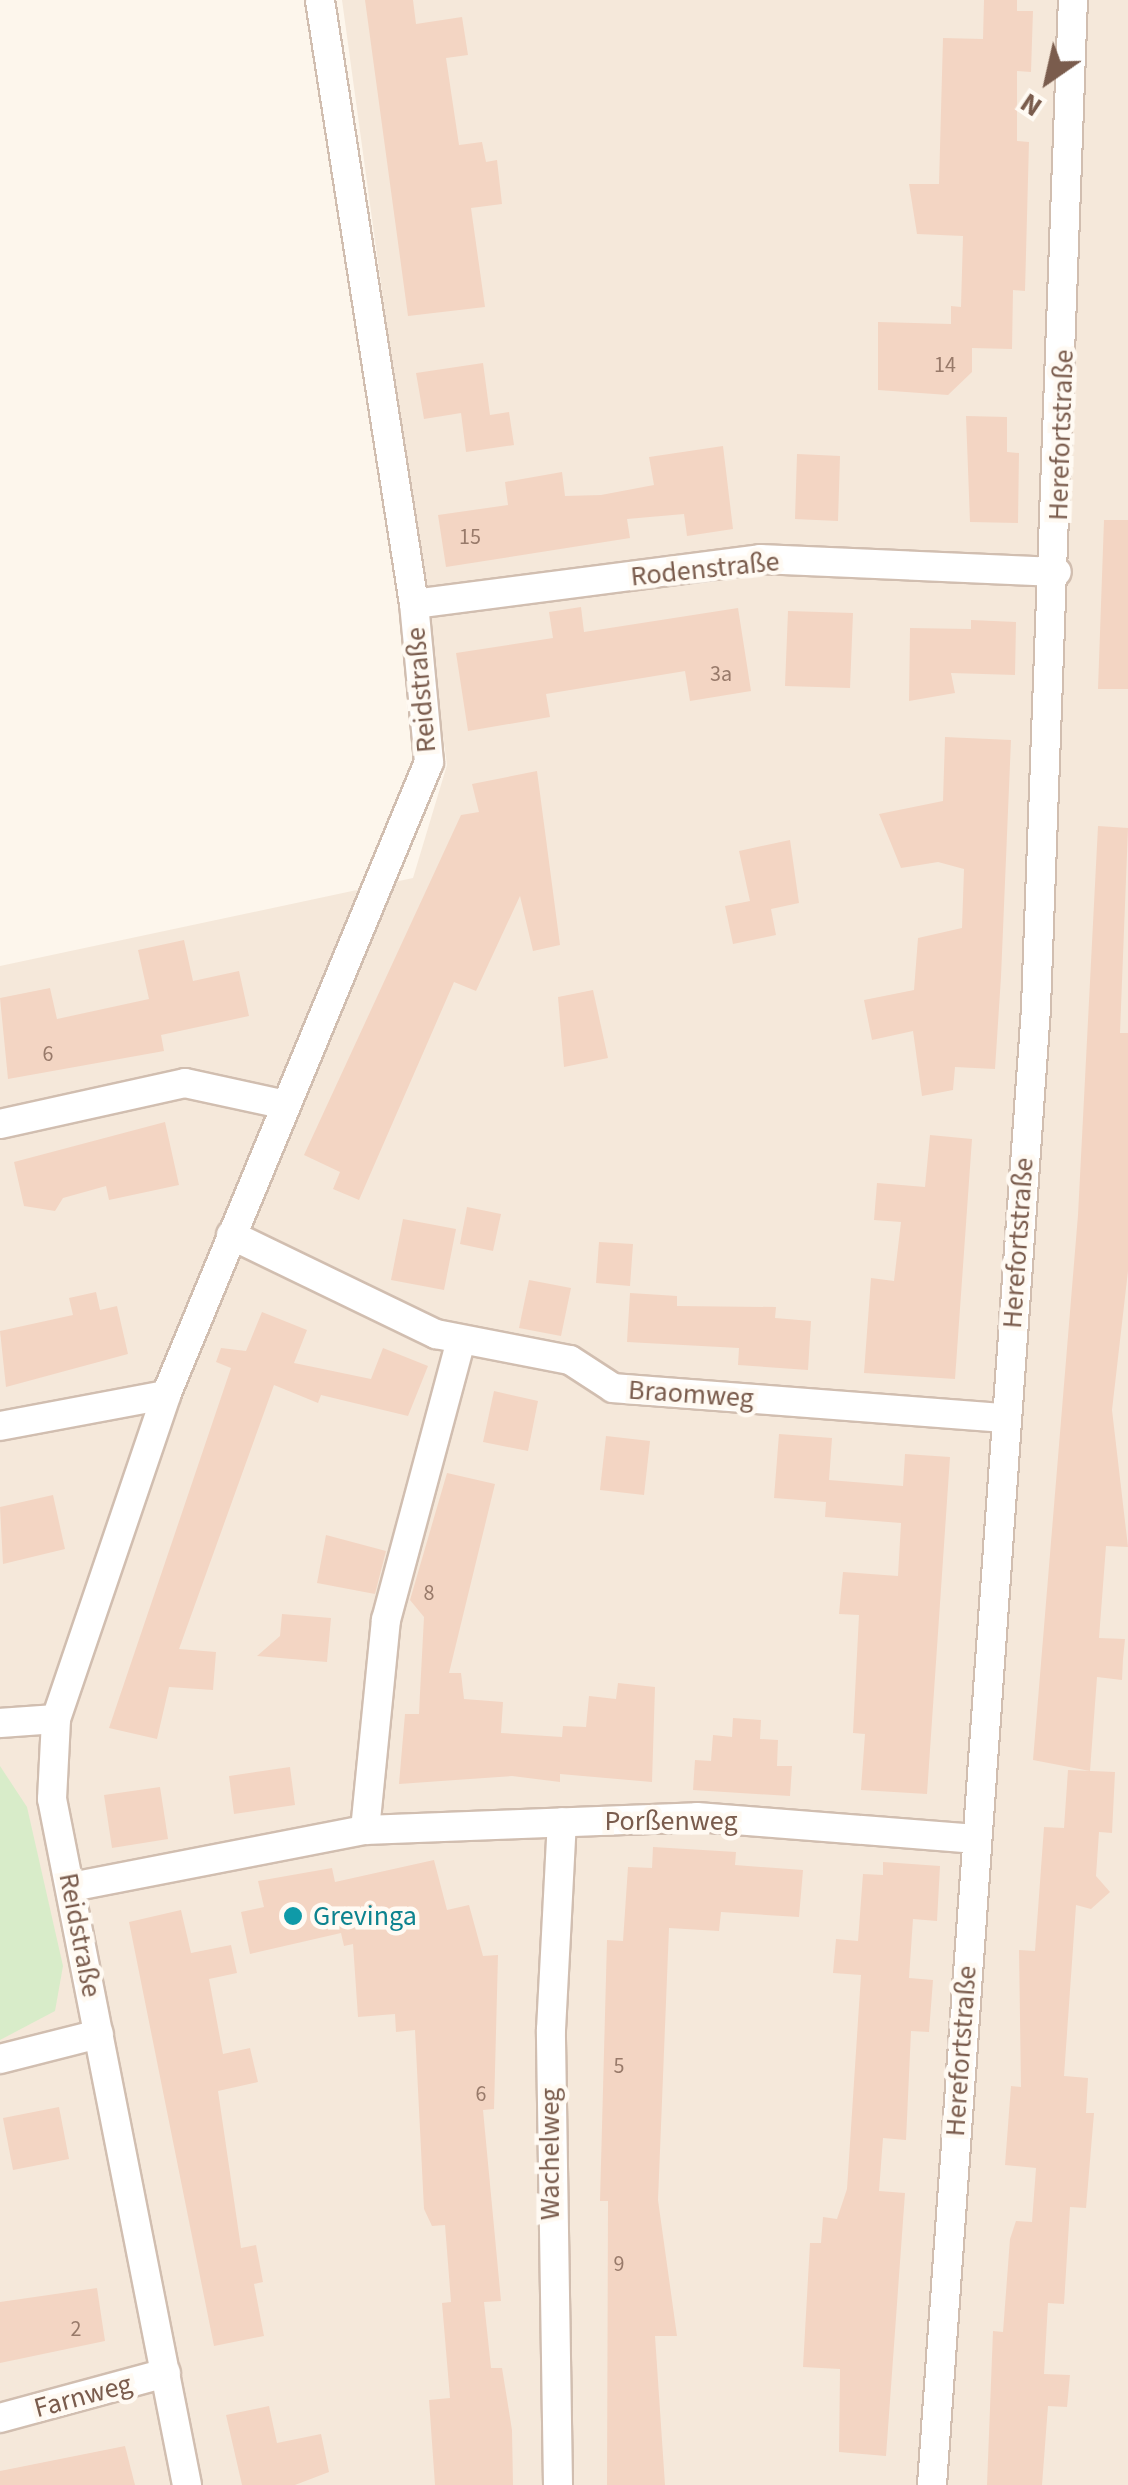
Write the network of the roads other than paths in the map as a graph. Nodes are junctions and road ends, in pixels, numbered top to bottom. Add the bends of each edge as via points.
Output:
1 (320, 0) edge
2 (1073, 0) edge
3 (1057, 572) junction
4 (414, 604) junction
5 (286, 1106) junction
6 (0, 1124) edge
7 (231, 1235) junction
8 (460, 1340) junction
9 (166, 1395) junction
10 (1004, 1418) junction
11 (0, 1426) edge
12 (56, 1719) junction
13 (0, 1723) edge
14 (562, 1822) junction
15 (365, 1830) junction
16 (976, 1839) junction
17 (71, 1887) junction
18 (100, 2034) junction
19 (0, 2059) edge
20 (166, 2373) junction
21 (0, 2418) edge
22 (187, 2485) edge
23 (558, 2485) edge
24 (932, 2485) edge

1 - 4 street, Reidstraße
2 - 3 street, Herefortstraße
3 - 4 street, Rodenstraße via 760,559
3 - 10 street, Herefortstraße
4 - 5 street, Reidstraße via 429,762
5 - 6 street via 185,1083
5 - 7 street, Reidstraße
7 - 8 street, Braomweg
7 - 9 street, Reidstraße
8 - 10 street, Braomweg via 570,1360 613,1388
8 - 15 street via 389,1603
9 - 11 street
9 - 12 street, Reidstraße
10 - 16 street, Herefortstraße
12 - 13 street
12 - 17 street, Reidstraße via 52,1799
14 - 15 street, Porßenweg
14 - 16 street, Porßenweg via 697,1818
14 - 23 street, Wachelweg via 551,2049
15 - 17 street, Porßenweg
16 - 24 street, Herefortstraße
17 - 18 street, Reidstraße
18 - 19 street
18 - 20 street, Reidstraße
20 - 21 street, Farnweg
20 - 22 street, Reidstraße

